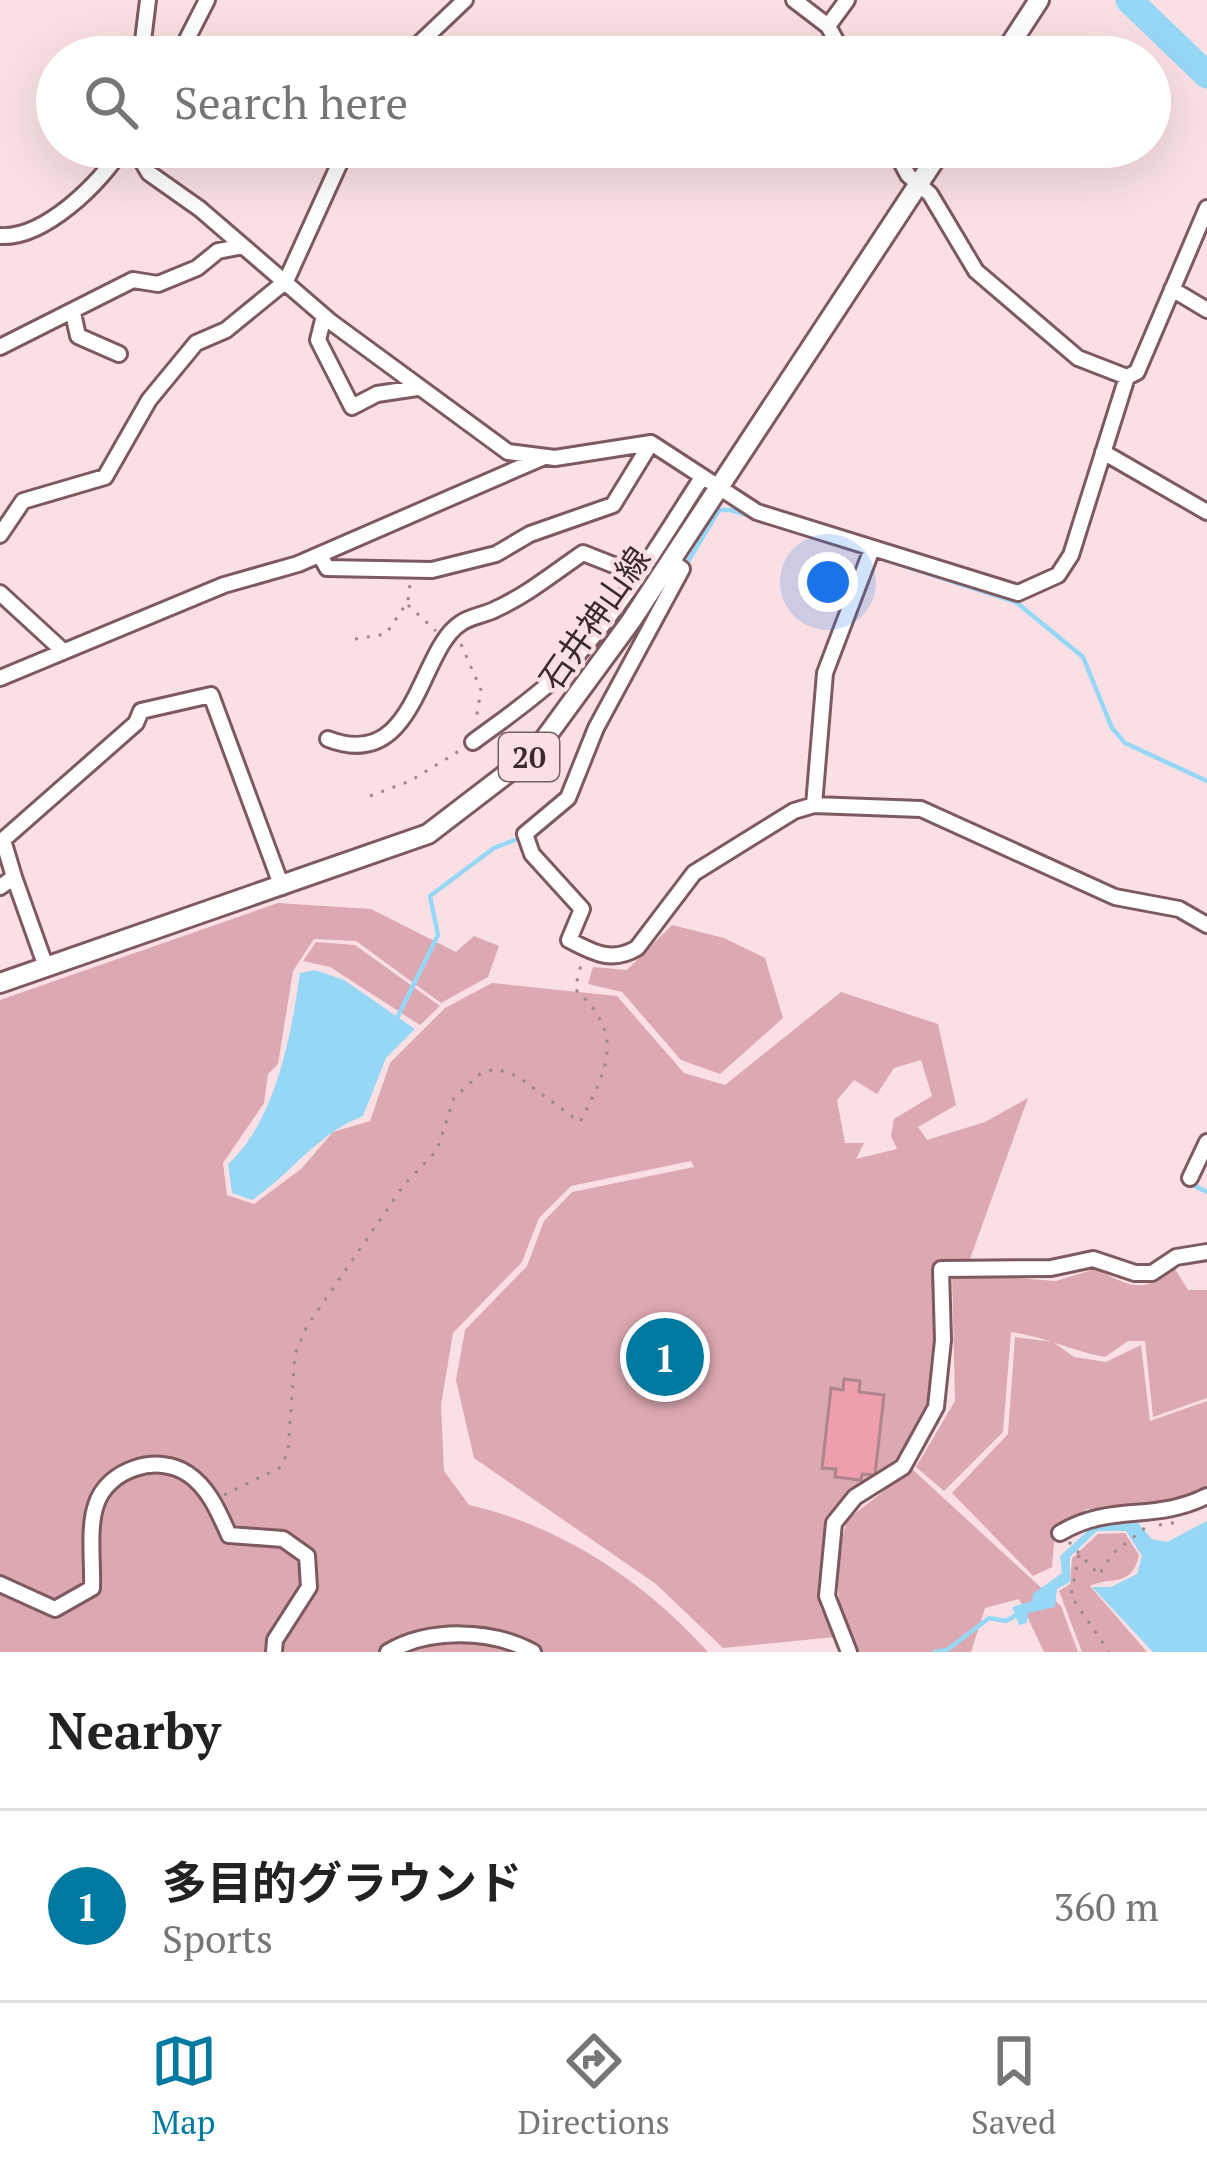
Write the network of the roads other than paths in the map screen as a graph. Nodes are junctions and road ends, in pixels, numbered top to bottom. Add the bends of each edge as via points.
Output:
1 (148, 0) edge
2 (207, 0) edge
3 (466, 0) edge
4 (794, 0) edge
5 (847, 0) edge
6 (1034, 8) edge
7 (827, 26) junction
8 (144, 36) edge
9 (189, 36) edge
10 (427, 36) edge
11 (833, 36) edge
12 (1016, 36) edge
13 (110, 168) edge
14 (145, 168) edge
15 (337, 168) edge
16 (907, 168) edge
17 (930, 168) edge
18 (919, 185) junction
19 (1207, 208) edge
20 (0, 236) edge
21 (244, 245) junction
22 (286, 281) junction
23 (1172, 289) junction
24 (1207, 310) edge
25 (73, 314) junction
26 (324, 316) junction
27 (0, 347) edge
28 (118, 354) dead end
29 (1127, 377) junction
30 (419, 388) junction
31 (651, 443) junction
32 (1103, 452) junction
33 (548, 455) junction
34 (1130, 468) junction
35 (709, 484) junction
36 (1092, 494) junction
37 (1207, 512) edge
38 (0, 536) edge
39 (870, 553) junction
40 (320, 554) junction
41 (671, 561) junction
42 (639, 575) junction
43 (0, 593) edge
44 (61, 649) junction
45 (0, 678) edge
46 (328, 739) dead end
47 (473, 742) road end
48 (814, 805) junction
49 (14, 877) junction
50 (0, 887) edge
51 (283, 887) junction
52 (1207, 925) edge
53 (46, 967) junction
54 (0, 983) edge
55 (1207, 1142) edge
56 (1190, 1178) dead end
57 (1207, 1252) edge
58 (1207, 1496) edge
59 (1064, 1537) road end
60 (0, 1584) edge
61 (274, 1652) edge
62 (388, 1652) edge
63 (533, 1652) edge
64 (849, 1652) edge

1 - 8 street
2 - 9 street
3 - 10 street
4 - 7 street
5 - 7 street
6 - 12 main road
7 - 11 street
13 - 20 street via 21,237
14 - 21 street
15 - 22 street
16 - 18 street
17 - 18 main road, 石井神山線 / 20
18 - 29 street via 976,271 1078,358
18 - 35 main road, 石井神山線 / 20
19 - 23 street
21 - 22 street
21 - 25 street via 158,284 133,280
22 - 26 street
22 - 38 street via 226,330 196,343 149,400 105,477 23,501
23 - 24 street
23 - 29 street via 1137,372
25 - 27 street
25 - 28 street via 77,336
26 - 30 street
26 - 30 street via 318,340 352,407 388,390
29 - 32 street
30 - 33 street via 508,452
31 - 33 street
31 - 35 street
31 - 40 street via 614,505 496,554 412,569 327,568
32 - 34 street
32 - 36 street
33 - 40 street
34 - 36 street
34 - 37 street
35 - 39 street via 757,512
35 - 41 main road, 石井神山線 / 20
35 - 42 street
36 - 39 street via 1071,555 1033,590 1001,592
39 - 48 street via 825,673
40 - 44 street
41 - 48 street via 682,569 596,728 568,798 525,834 532,854 582,909 569,940 612,958 637,948 694,873
41 - 51 main road, 石井神山線 / 20 via 535,752 428,834
42 - 46 street via 583,553 449,635 408,712 368,745
42 - 47 street via 555,678
43 - 44 street
44 - 45 street
48 - 52 street via 921,808 1115,897 1179,909
49 - 50 street
49 - 51 street via 4,840 141,711 211,695
49 - 53 street
51 - 53 main road, 石井神山線 / 20
53 - 54 main road, 石井神山線 / 20
55 - 56 street
57 - 64 street via 1176,1257 1152,1273 1093,1259 1051,1268 941,1269 936,1407 903,1467 855,1497 834,1522 827,1596
58 - 59 street via 1172,1512 1091,1515
60 - 61 street via 56,1609 92,1588 96,1504 114,1476 151,1463 186,1472 211,1496 229,1535 283,1539 307,1556 309,1587
62 - 63 street via 407,1641 472,1634

